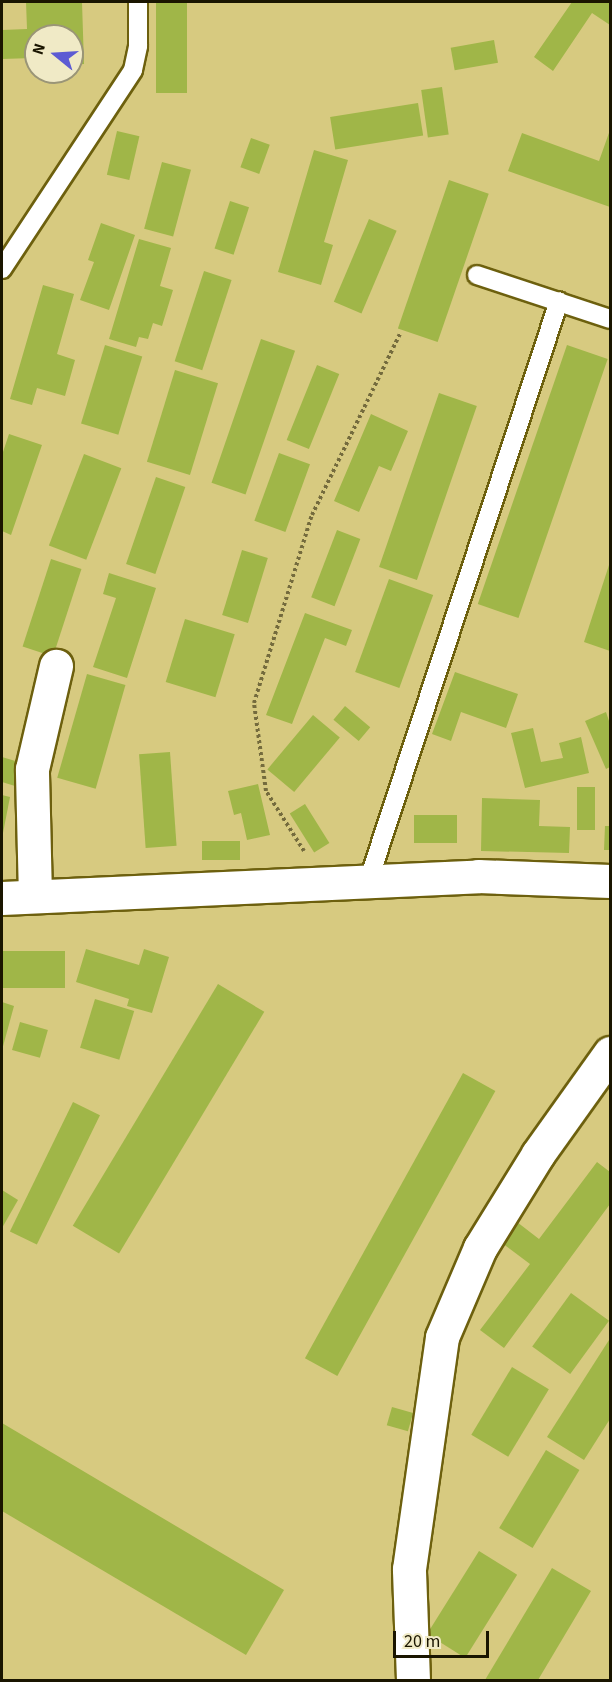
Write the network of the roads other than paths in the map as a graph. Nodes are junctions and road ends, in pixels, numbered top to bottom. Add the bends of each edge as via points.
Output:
1 (138, 2) edge
2 (2, 269) edge
3 (477, 275) dead end
4 (559, 301) junction
5 (610, 319) edge
6 (56, 666) dead end
7 (369, 879) junction
8 (610, 881) edge
9 (34, 896) junction
10 (2, 897) edge
11 (610, 1053) edge
12 (413, 1680) edge

1 - 2 lane via 138,46 133,70
3 - 4 lane
4 - 5 lane
4 - 7 lane
6 - 9 street via 32,769
7 - 8 street via 478,876
7 - 9 street
9 - 10 street
11 - 12 street via 538,1154 480,1248 442,1337 409,1569

